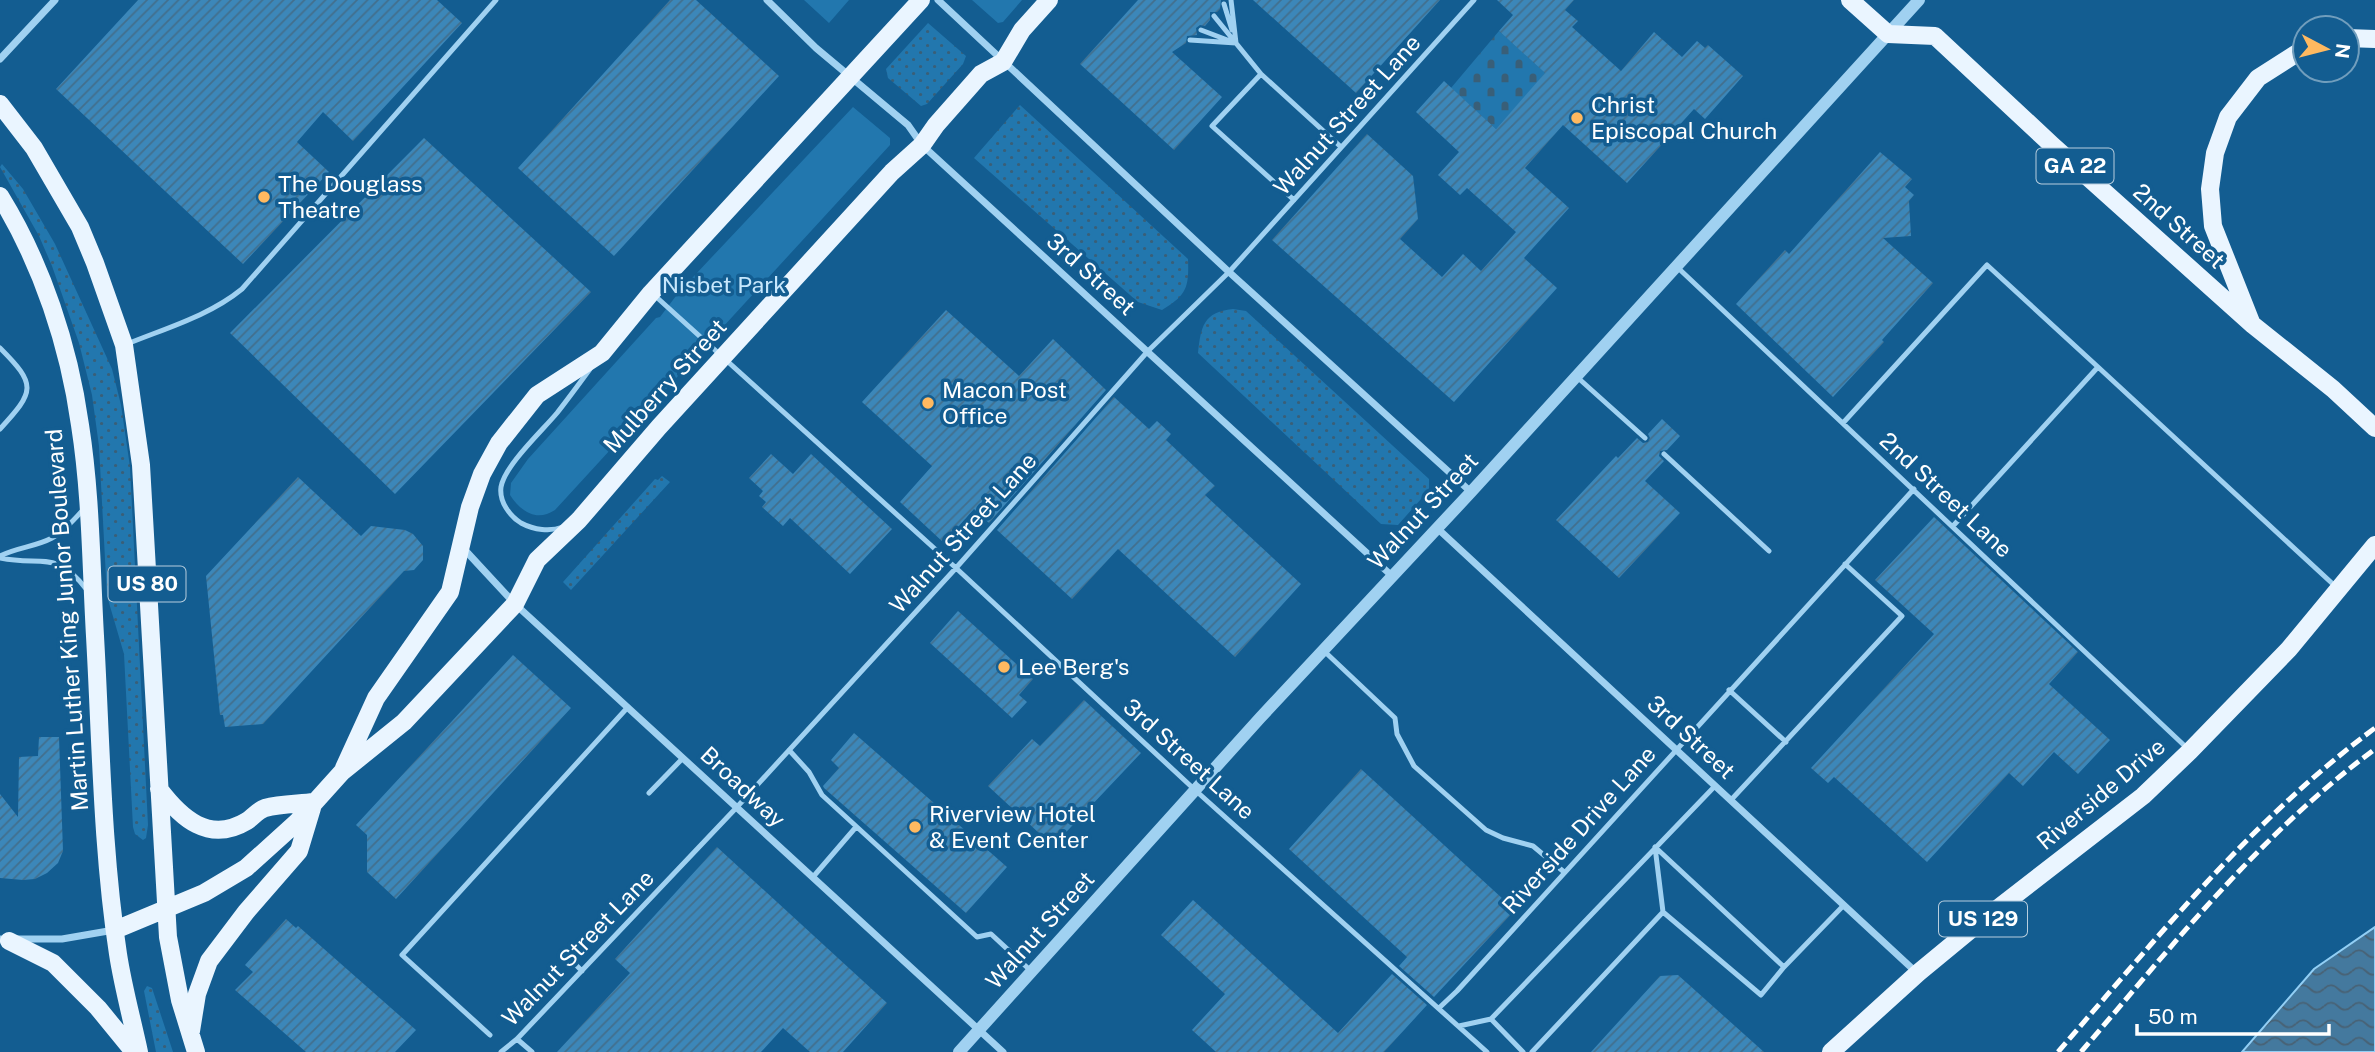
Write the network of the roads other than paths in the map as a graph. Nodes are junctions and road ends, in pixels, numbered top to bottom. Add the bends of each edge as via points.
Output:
1 (55, 0) edge
2 (496, 0) edge
3 (767, 0) edge
4 (921, 0) edge
5 (938, 0) edge
6 (1049, 0) edge
7 (1231, 0) edge
8 (1474, 0) edge
9 (1850, 0) edge
10 (1919, 0) edge
11 (1224, 4) dead end
12 (1214, 16) dead end
13 (1201, 30) dead end
14 (1888, 34) junction
15 (1190, 40) dead end
16 (1236, 43) junction
17 (2291, 57) edge
18 (0, 59) edge
19 (1003, 62) junction
20 (1261, 74) junction
21 (850, 77) junction
22 (0, 104) edge
23 (922, 145) junction
24 (1341, 147) junction
25 (0, 196) edge
26 (1294, 200) junction
27 (1676, 266) junction
28 (1229, 272) junction
29 (651, 293) junction
30 (2253, 326) junction
31 (124, 345) junction
32 (0, 348) edge
33 (1148, 351) junction
34 (602, 353) junction
35 (723, 358) junction
36 (2098, 367) junction
37 (1576, 376) junction
38 (1843, 423) junction
39 (2375, 428) edge
40 (0, 429) edge
41 (1645, 438) dead end
42 (1664, 454) dead end
43 (1914, 489) junction
44 (1471, 492) junction
45 (87, 506) junction
46 (579, 520) junction
47 (1953, 526) junction
48 (1437, 528) junction
49 (2375, 545) edge
50 (461, 546) junction
51 (1769, 551) dead end
52 (0, 557) edge
53 (1845, 564) junction
54 (956, 568) junction
55 (1392, 576) junction
56 (2339, 589) junction
57 (92, 597) junction
58 (515, 604) junction
59 (1323, 650) junction
60 (1729, 690) junction
61 (628, 707) junction
62 (1786, 742) junction
63 (789, 750) junction
64 (1676, 750) junction
65 (2190, 751) junction
66 (684, 758) junction
67 (342, 772) junction
68 (1715, 786) junction
69 (159, 789) junction
70 (1195, 790) junction
71 (649, 793) dead end
72 (1731, 800) junction
73 (314, 802) junction
74 (737, 807) junction
75 (856, 827) junction
76 (1655, 847) junction
77 (1564, 872) junction
78 (813, 877) junction
79 (1844, 905) junction
80 (166, 910) junction
81 (1663, 912) junction
82 (115, 930) junction
83 (4, 940) edge
84 (570, 959) dead end
85 (1784, 967) junction
86 (582, 971) junction
87 (1031, 971) junction
88 (1918, 973) junction
89 (1439, 1008) junction
90 (1491, 1019) junction
91 (1459, 1026) junction
92 (978, 1030) junction
93 (490, 1035) dead end
94 (517, 1039) junction
95 (193, 1043) edge
96 (136, 1052) edge
97 (501, 1052) edge
98 (532, 1052) edge
99 (959, 1052) edge
100 (1003, 1052) edge
101 (1488, 1052) edge
102 (1523, 1052) edge
103 (1532, 1052) edge
104 (1831, 1052) edge

1 - 18 street
2 - 31 lane via 242,289 207,312
3 - 21 street, 3rd Street
4 - 21 main road, Mulberry Street
5 - 19 street
6 - 19 main road, Mulberry Street via 1022,30
7 - 16 lane
8 - 24 lane, Walnut Street Lane
9 - 14 main road
10 - 14 street, Walnut Street
11 - 16 lane
12 - 16 lane
13 - 16 lane
14 - 27 street, Walnut Street
14 - 30 main road, 2nd Street / GA 22 via 1935,36
15 - 16 lane
16 - 20 lane
17 - 30 main road via 2258,78 2228,117 2215,153 2210,189 2213,226
19 - 23 main road, Mulberry Street via 981,74
19 - 28 street
20 - 24 lane
20 - 26 lane via 1212,125
21 - 23 street, 3rd Street via 908,125
21 - 29 main road, Mulberry Street
22 - 31 main road, US 80 via 34,148 79,226
23 - 33 street, 3rd Street
23 - 35 main road, Mulberry Street
24 - 26 lane, Walnut Street Lane
25 - 45 main road, Martin Luther King Junior Boulevard / US 80 via 26,242 62,341 80,425
26 - 28 lane, Walnut Street Lane
27 - 37 street, Walnut Street
27 - 38 lane, 2nd Street Lane
28 - 33 lane, Walnut Street Lane
28 - 44 street
29 - 34 main road, Mulberry Street
29 - 35 lane, 3rd Street Lane
30 - 39 main road, 2nd Street / GA 22
31 - 69 main road, US 80 via 141,466
32 - 40 lane via 24,374 28,386 19,408
33 - 54 lane, Walnut Street Lane
33 - 55 street, 3rd Street
34 - 46 lane via 522,452 501,486 506,510 524,525 558,529
34 - 50 main road, Mulberry Street via 537,396 499,443 482,474
35 - 46 main road, Mulberry Street
35 - 54 lane, 3rd Street Lane
36 - 38 lane via 1987,265
36 - 47 lane
36 - 56 lane
37 - 41 lane
37 - 44 street, Walnut Street
38 - 43 lane, 2nd Street Lane
42 - 51 lane
43 - 47 lane, 2nd Street Lane
43 - 53 lane, Riverside Drive Lane
44 - 48 street, Walnut Street
45 - 52 lane via 55,537 17,547
45 - 57 main road, Martin Luther King Junior Boulevard / US 80
46 - 58 main road, Mulberry Street via 537,561
47 - 65 lane, 2nd Street Lane
48 - 55 street, Walnut Street
48 - 64 street, 3rd Street
49 - 56 main road, Riverside Drive / US 129
50 - 58 street, Broadway
50 - 67 main road, Mulberry Street via 450,592 376,698
52 - 57 lane via 54,562 80,581
53 - 60 lane, Riverside Drive Lane
53 - 62 lane via 1902,616
54 - 63 lane, Walnut Street Lane
54 - 70 lane, 3rd Street Lane
55 - 59 street, Walnut Street
56 - 65 main road, Riverside Drive / US 129 via 2289,649
57 - 82 main road, Martin Luther King Junior Boulevard / US 80
58 - 61 street, Broadway
58 - 67 main road, Mulberry Street via 404,722
59 - 70 street, Walnut Street
59 - 77 lane via 1395,718 1397,734 1413,766 1486,830 1533,846
60 - 62 lane
60 - 64 lane, Riverside Drive Lane
61 - 66 street, Broadway
61 - 93 lane via 402,955
62 - 72 lane
63 - 74 lane, Walnut Street Lane
63 - 75 lane via 809,772 821,795
64 - 68 street, 3rd Street
64 - 77 lane, Riverside Drive Lane
65 - 88 main road, Riverside Drive / US 129 via 2143,796
66 - 71 lane
66 - 74 street, Broadway
67 - 73 main road, Mulberry Street
68 - 72 street, 3rd Street
68 - 76 lane
69 - 73 main road via 188,821 216,829 248,821 262,808
69 - 80 main road, US 80
70 - 87 street, Walnut Street
70 - 89 lane, 3rd Street Lane
72 - 79 street, 3rd Street
73 - 80 main road, Mulberry Street via 246,868
73 - 95 main road via 299,851 209,961 198,994
74 - 78 street, Broadway
74 - 86 lane, Walnut Street Lane
75 - 78 lane
75 - 87 lane via 977,937 991,934
76 - 81 lane
76 - 85 lane
76 - 90 lane
77 - 89 lane, Riverside Drive Lane
78 - 92 street, Broadway
79 - 85 lane
79 - 88 street, 3rd Street
80 - 82 main road, Mulberry Street
80 - 95 main road, US 80 via 180,1000
81 - 85 lane via 1761,995
81 - 103 lane
82 - 83 street via 62,939
82 - 96 main road, Martin Luther King Junior Boulevard / US 80
83 - 96 main road via 53,963
84 - 86 lane
86 - 94 lane, Walnut Street Lane
87 - 92 street, Walnut Street
88 - 104 main road, Riverside Drive / US 129
89 - 91 lane, 3rd Street Lane
90 - 91 lane
90 - 102 lane
91 - 101 lane, 3rd Street Lane
92 - 99 street, Walnut Street
92 - 100 street, Broadway
94 - 97 lane, Walnut Street Lane
94 - 98 lane

